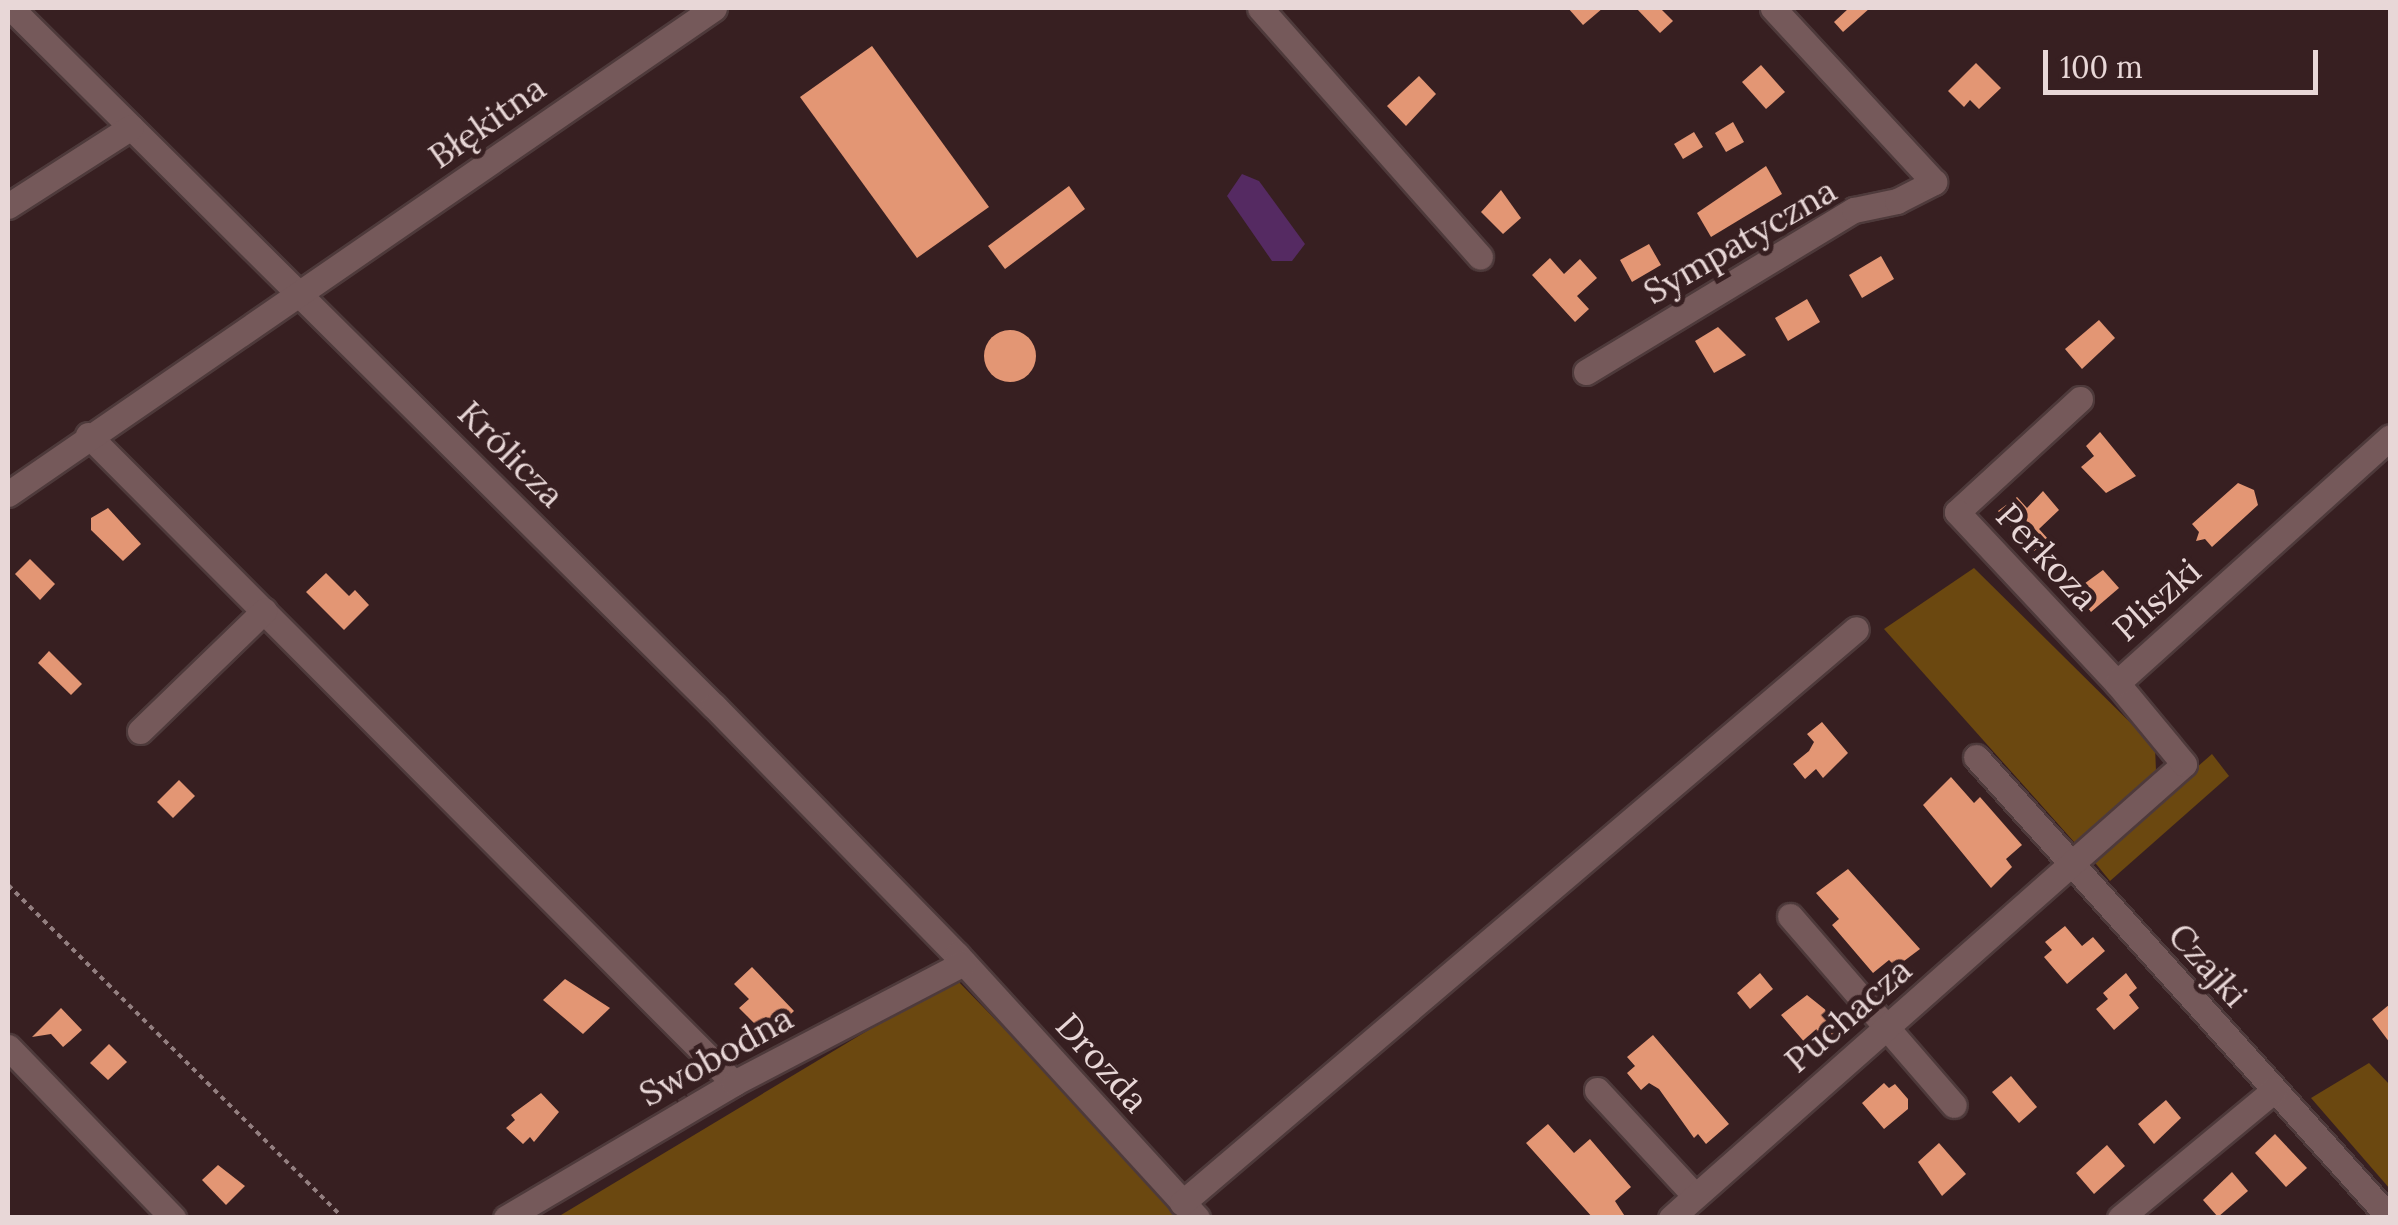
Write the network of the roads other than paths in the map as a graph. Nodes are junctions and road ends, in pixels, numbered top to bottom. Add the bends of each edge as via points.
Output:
1 (11, 8) edge
2 (714, 8) edge
3 (1260, 8) edge
4 (1772, 8) edge
5 (131, 126) junction
6 (8, 206) edge
7 (1480, 257) dead end
8 (299, 294) junction
9 (1586, 372) dead end
10 (2080, 399) dead end
11 (88, 435) junction
12 (2390, 436) edge
13 (8, 494) edge
14 (264, 612) junction
15 (1856, 629) dead end
16 (2117, 684) junction
17 (140, 731) dead end
18 (1976, 757) dead end
19 (2072, 866) junction
20 (1790, 916) dead end
21 (960, 959) junction
22 (1887, 1028) junction
23 (8, 1047) edge
24 (734, 1083) junction
25 (1597, 1090) dead end
26 (2274, 1090) junction
27 (1954, 1104) dead end
28 (1695, 1196) junction
29 (1190, 1210) edge
30 (173, 1218) edge
31 (506, 1218) edge
32 (1671, 1218) edge
33 (2120, 1218) edge
34 (2390, 1218) edge

1 - 5 street, Królicza
2 - 8 street, Błękitna
3 - 7 street
4 - 9 street, Sympatyczna via 1934,182 1896,202 1854,210
5 - 6 street
5 - 8 street, Królicza
8 - 11 street, Błękitna
8 - 21 street, Królicza
10 - 16 street, Perkoza via 1957,512
11 - 13 street, Błękitna
11 - 14 street
12 - 16 street, Pliszki
14 - 17 street
14 - 24 street
15 - 29 street
16 - 19 street, Pliszki via 2184,764
18 - 19 street, Czajki
19 - 22 street, Puchacza
19 - 26 street, Czajki
20 - 22 street
21 - 24 street, Swobodna
21 - 29 street, Drozda
22 - 27 street
22 - 28 street, Puchacza
23 - 30 street
24 - 31 street, Swobodna
25 - 28 street
26 - 33 street
26 - 34 street, Czajki
28 - 32 street, Puchacza

